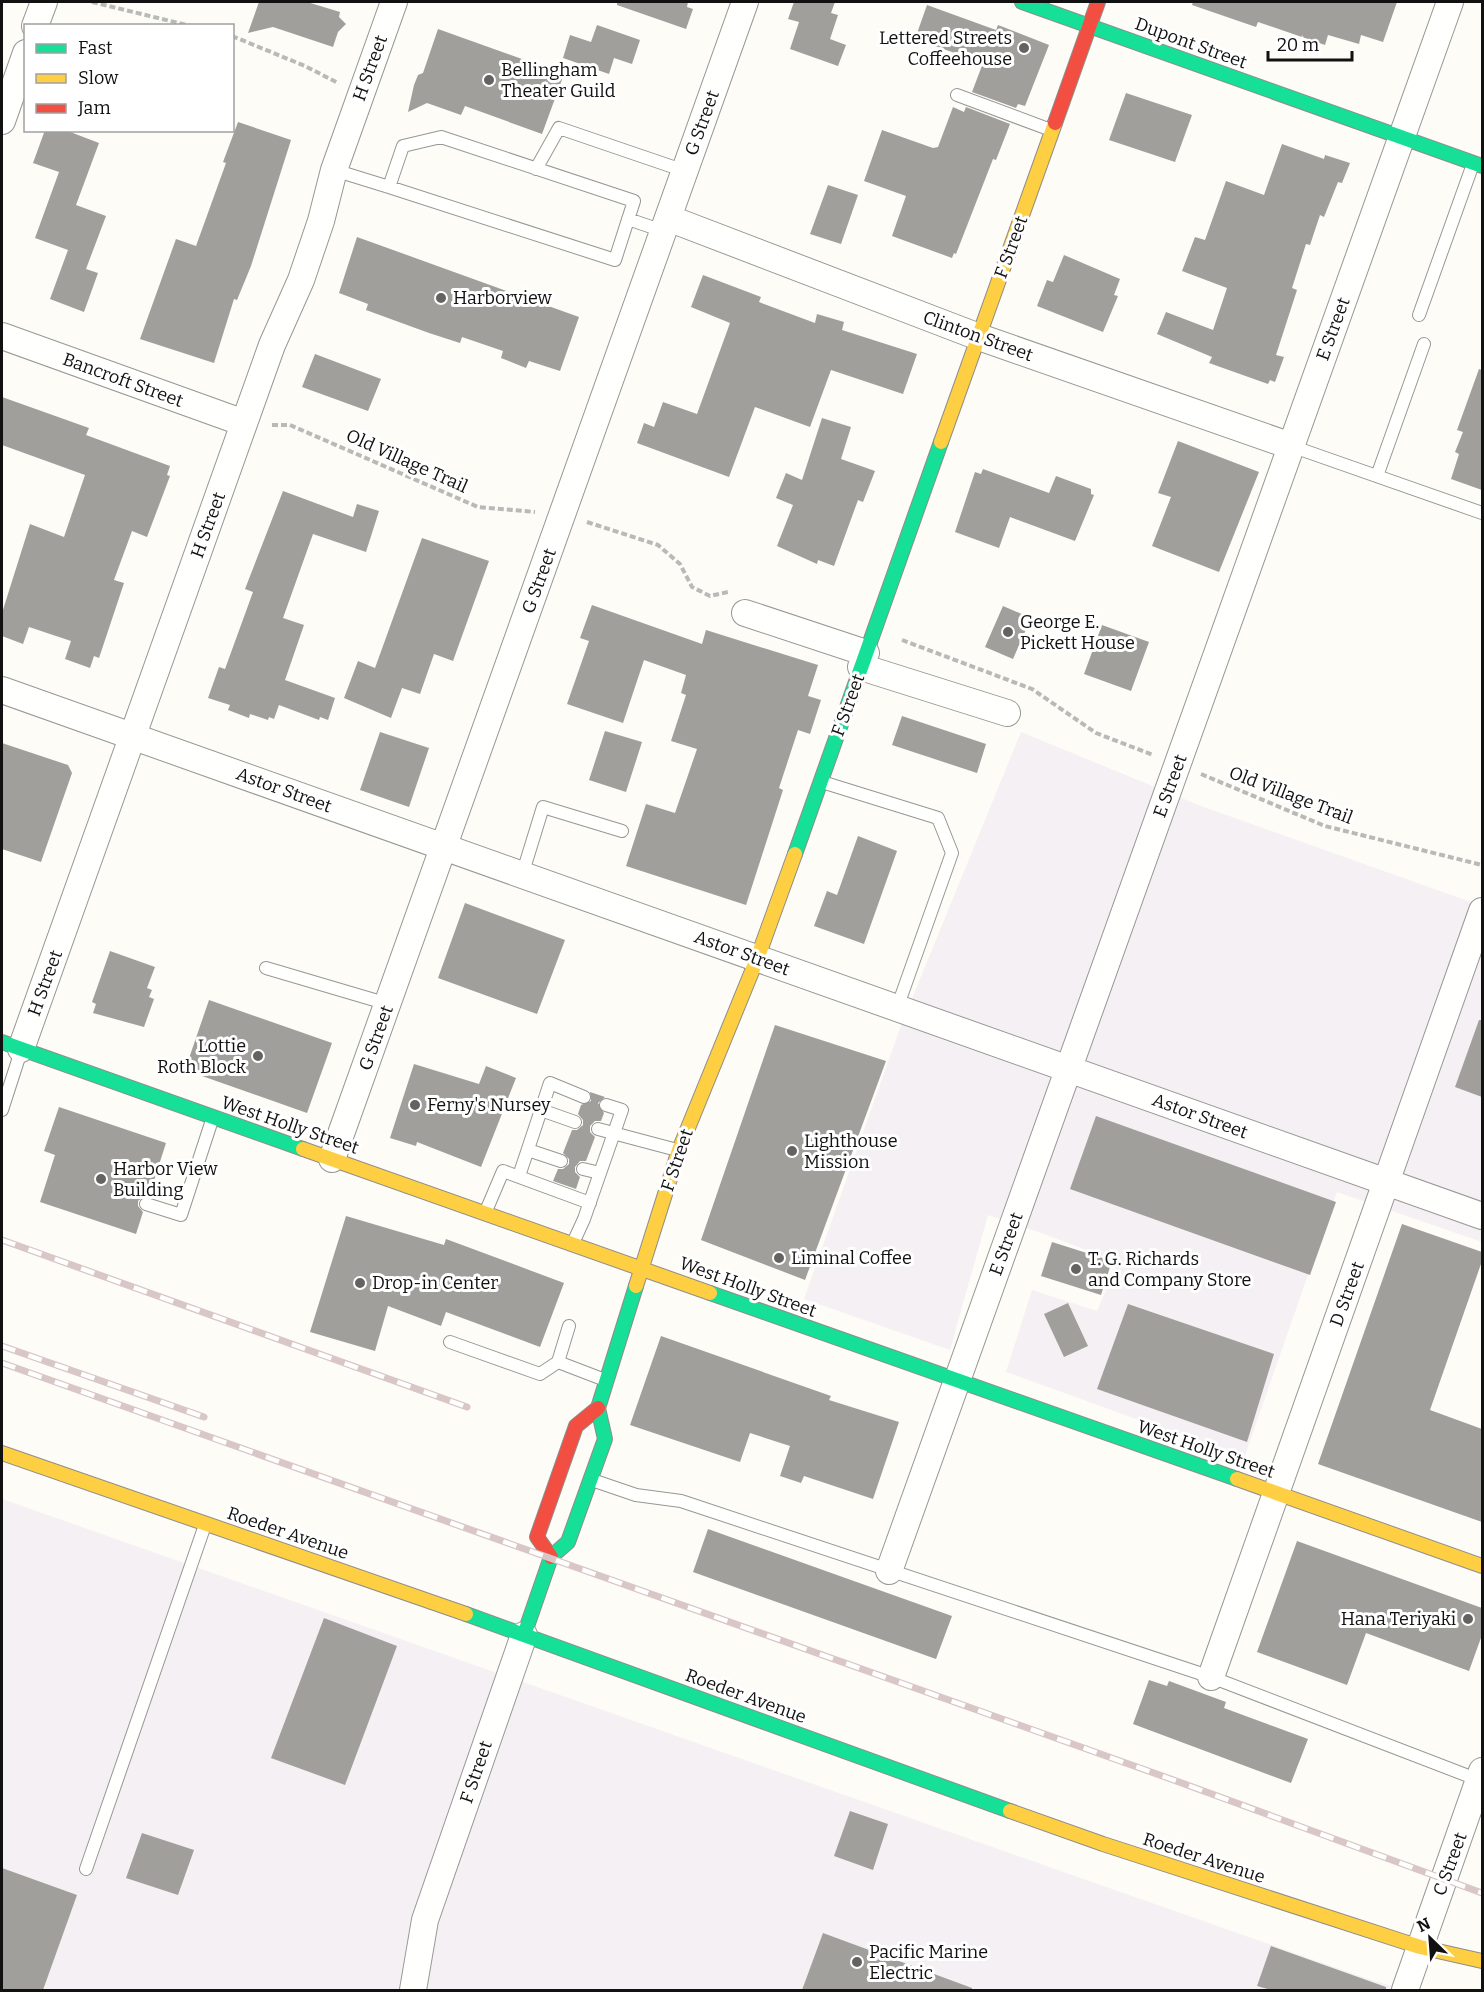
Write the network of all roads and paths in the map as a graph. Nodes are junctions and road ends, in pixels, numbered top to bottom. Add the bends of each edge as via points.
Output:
1 (44, 2) edge
2 (92, 2) edge
3 (394, 2) edge
4 (745, 2) edge
5 (1022, 2) edge
6 (1098, 2) edge
7 (1450, 2) edge
8 (36, 24) edge
9 (184, 24) edge
10 (1090, 26) junction
11 (234, 37) edge
12 (24, 59) edge
13 (957, 94) dead end
14 (357, 106) junction
15 (2, 120) edge
16 (1052, 131) junction
17 (1402, 137) junction
18 (1478, 164) edge
19 (536, 169) junction
20 (334, 170) junction
21 (684, 171) junction
22 (389, 187) junction
23 (628, 219) junction
24 (665, 224) junction
25 (1419, 315) dead end
26 (2, 336) edge
27 (979, 337) junction
28 (1424, 344) dead end
29 (244, 423) junction
30 (1291, 446) junction
31 (1377, 476) junction
32 (1482, 513) edge
33 (562, 514) junction
34 (745, 613) dead end
35 (864, 660) junction
36 (2, 690) edge
37 (1007, 713) dead end
38 (1096, 733) dead end
39 (133, 736) junction
40 (1178, 764) junction
41 (820, 782) junction
42 (622, 831) dead end
43 (444, 847) junction
44 (1482, 865) edge
45 (522, 875) junction
46 (1482, 911) edge
47 (758, 958) junction
48 (266, 968) dead end
49 (388, 1004) junction
50 (897, 1008) junction
51 (11, 1046) edge
52 (1068, 1069) junction
53 (584, 1097) dead end
54 (606, 1106) dead end
55 (2, 1110) edge
56 (542, 1110) junction
57 (213, 1117) junction
58 (575, 1122) dead end
59 (598, 1130) dead end
60 (614, 1134) junction
61 (528, 1150) junction
62 (679, 1150) junction
63 (332, 1159) junction
64 (561, 1161) dead end
65 (583, 1169) dead end
66 (600, 1173) junction
67 (519, 1176) junction
68 (1386, 1182) junction
69 (590, 1203) junction
70 (146, 1204) dead end
71 (485, 1214) junction
72 (1482, 1216) edge
73 (572, 1244) junction
74 (640, 1268) junction
75 (570, 1326) dead end
76 (450, 1342) dead end
77 (558, 1362) junction
78 (957, 1380) junction
79 (607, 1381) junction
80 (598, 1408) junction
81 (2, 1453) edge
82 (590, 1479) junction
83 (1276, 1493) junction
84 (206, 1524) junction
85 (551, 1557) junction
86 (1482, 1566) edge
87 (889, 1571) junction
88 (524, 1635) junction
89 (1211, 1677) junction
90 (1481, 1775) edge
91 (86, 1869) dead end
92 (1420, 1947) junction
93 (1482, 1961) edge
94 (413, 1990) edge
95 (1405, 1990) edge

1 - 8 street
2 - 9 path
3 - 14 street, H Street
4 - 21 street, G Street
5 - 10 main road, Dupont Street
6 - 10 main road, F Street
7 - 17 street, E Street
10 - 16 main road, F Street
10 - 17 main road, Dupont Street
11 - 14 path via 346,88
12 - 15 street
13 - 16 lane
14 - 20 street, H Street
16 - 27 main road, F Street
17 - 18 main road, Dupont Street
17 - 30 street, E Street
18 - 25 lane
19 - 21 lane via 559,128
19 - 22 lane via 441,137 403,146
19 - 23 lane via 634,201
20 - 22 lane
20 - 29 street, H Street via 302,280 272,345
21 - 24 street, G Street
22 - 23 lane via 615,260
23 - 24 lane
24 - 27 street, Clinton Street
24 - 33 street, G Street
26 - 29 street, Bancroft Street
27 - 30 street, Clinton Street
27 - 35 main road, F Street
28 - 31 lane
29 - 33 path, Old Village Trail via 290,425 478,507
29 - 39 street, H Street
30 - 31 lane
30 - 40 street, E Street
31 - 32 lane
33 - 43 street, G Street
34 - 35 street
35 - 37 street
35 - 41 main road, F Street
36 - 39 street, Astor Street
38 - 40 path, Old Village Trail
39 - 43 street, Astor Street
39 - 51 street, H Street
40 - 44 path, Old Village Trail via 1325,826
40 - 52 street, E Street
41 - 47 main road, F Street
41 - 50 lane via 938,818 952,854
42 - 45 lane via 543,807
43 - 45 street, Astor Street
43 - 49 street, G Street
45 - 47 street, Astor Street
46 - 68 street, D Street
47 - 50 street, Astor Street
47 - 62 main road, F Street
48 - 49 lane
49 - 63 street, G Street
50 - 52 street, Astor Street
51 - 55 lane
51 - 57 main road, West Holly Street
52 - 68 street, Astor Street
52 - 78 street, E Street
53 - 56 lane via 550,1083
54 - 60 lane via 622,1110
56 - 58 lane
56 - 61 lane
57 - 63 main road, West Holly Street
57 - 70 lane via 181,1215
59 - 60 lane
60 - 62 lane
60 - 66 lane
61 - 64 lane
61 - 67 lane
62 - 74 main road, F Street
63 - 71 main road, West Holly Street
65 - 66 lane
66 - 69 lane
67 - 69 lane
67 - 71 lane via 503,1171
68 - 72 street, Astor Street
68 - 83 street, D Street
69 - 73 lane
71 - 73 main road, West Holly Street
73 - 74 main road, West Holly Street
74 - 78 main road, West Holly Street
74 - 79 main road, F Street
75 - 77 lane
76 - 77 lane via 540,1374
77 - 79 lane
78 - 83 main road, West Holly Street
78 - 87 street, E Street
79 - 80 main road, F Street
80 - 82 main road, F Street via 604,1439
80 - 85 main road via 576,1426 537,1537
81 - 84 main road, Roeder Avenue
82 - 85 main road, F Street via 568,1542
82 - 87 lane via 636,1495 681,1501
83 - 86 main road, West Holly Street
83 - 89 street, D Street
84 - 88 main road, Roeder Avenue
84 - 91 lane
85 - 88 main road, F Street
87 - 89 lane
88 - 92 main road, Roeder Avenue via 1103,1844
88 - 94 street, F Street via 425,1920
89 - 90 lane
90 - 92 street, C Street
92 - 93 main road, Roeder Avenue
92 - 95 street, C Street

